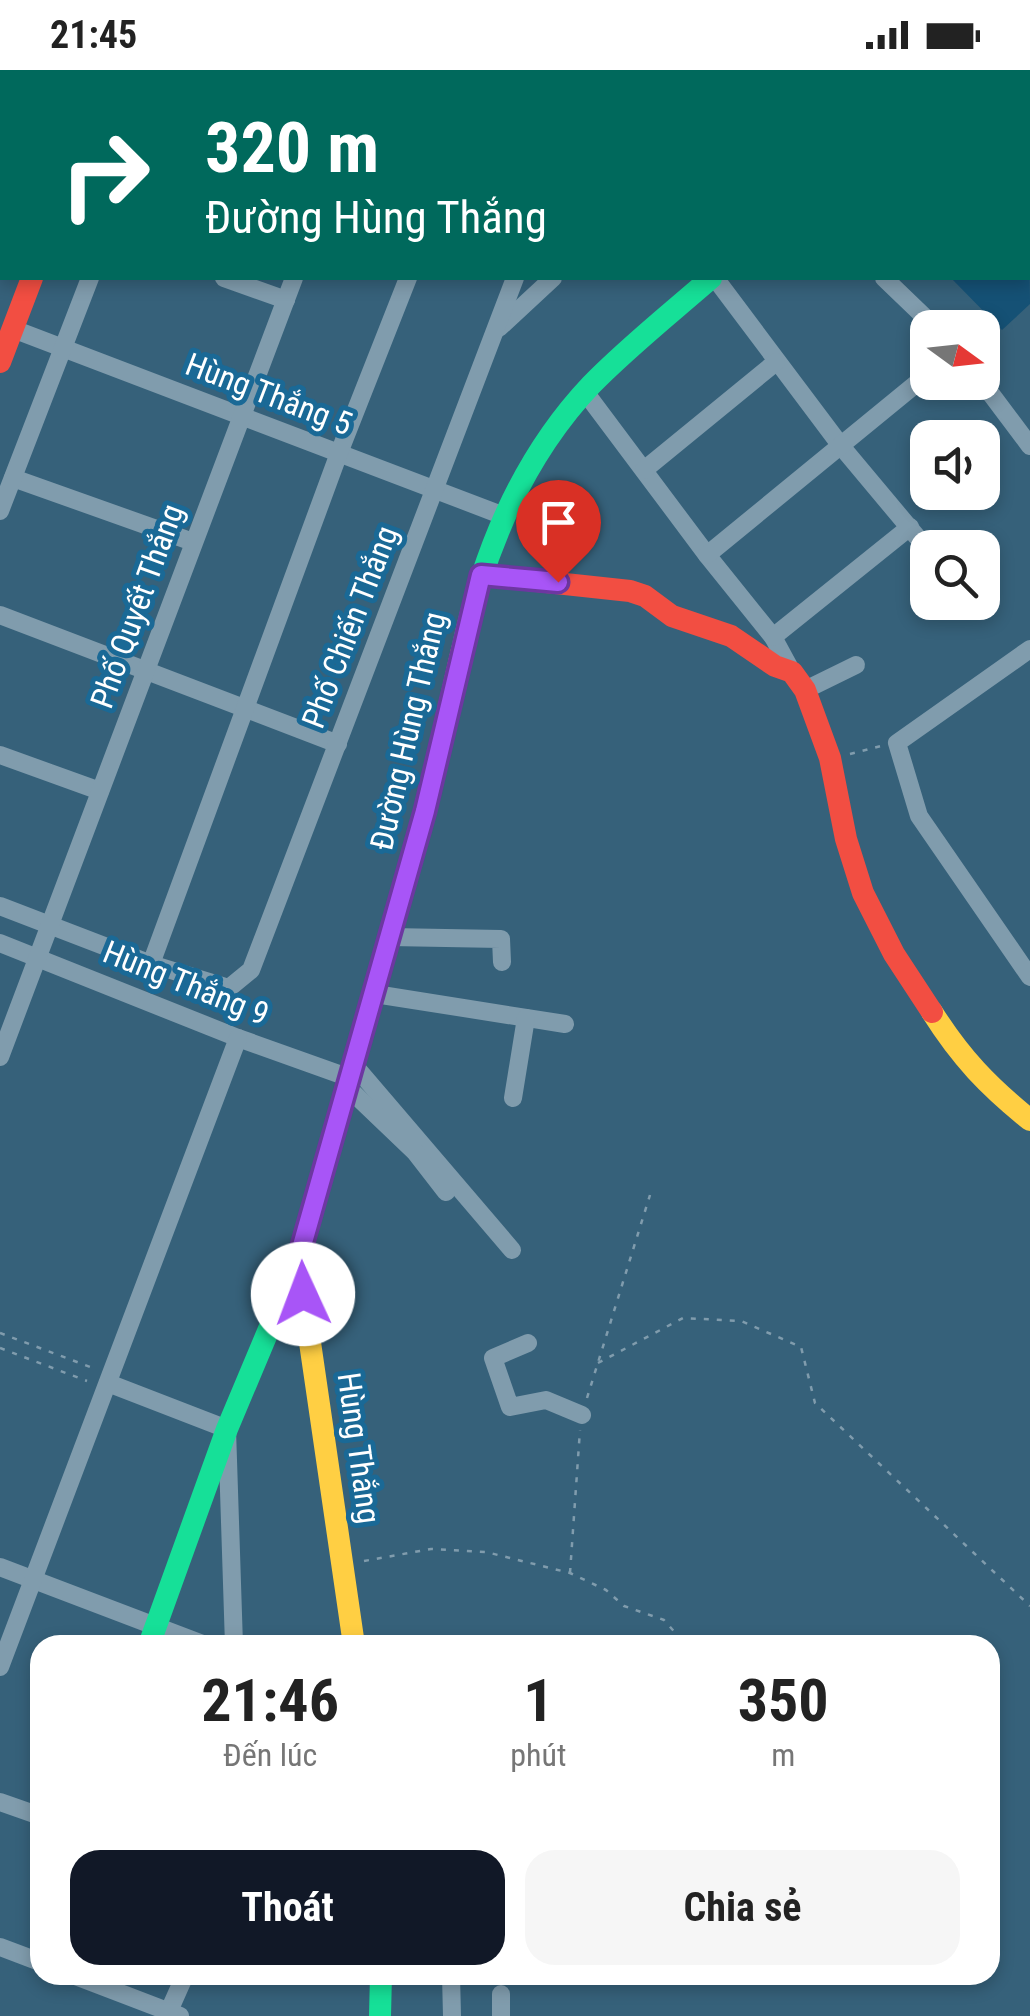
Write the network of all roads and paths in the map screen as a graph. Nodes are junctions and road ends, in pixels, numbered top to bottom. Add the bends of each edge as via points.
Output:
1 (31, 280) edge
2 (89, 280) edge
3 (230, 280) edge
4 (293, 280) edge
5 (407, 280) edge
6 (515, 280) edge
7 (552, 280) edge
8 (711, 280) edge
9 (714, 280) edge
10 (886, 280) edge
11 (286, 300) junction
12 (917, 310) edge
13 (6, 326) edge
14 (494, 332) junction
15 (62, 348) junction
16 (0, 362) edge
17 (776, 362) junction
18 (910, 389) edge
19 (585, 392) junction
20 (996, 400) edge
21 (242, 416) junction
22 (841, 446) junction
23 (1030, 446) edge
24 (338, 453) junction
25 (644, 470) junction
26 (13, 478) junction
27 (434, 490) junction
28 (0, 511) edge
29 (504, 516) junction
30 (910, 527) junction
31 (912, 530) edge
32 (193, 542) junction
33 (706, 555) junction
34 (481, 575) junction
35 (0, 615) edge
36 (772, 637) junction
37 (1030, 648) edge
38 (856, 665) dead end
39 (146, 671) junction
40 (799, 681) junction
41 (245, 708) junction
42 (898, 743) junction
43 (338, 744) junction
44 (0, 755) edge
45 (830, 758) junction
46 (100, 790) junction
47 (0, 906) edge
48 (50, 925) junction
49 (390, 938) junction
50 (0, 943) edge
51 (38, 956) junction
52 (502, 962) dead end
53 (151, 964) junction
54 (1030, 977) edge
55 (375, 994) junction
56 (526, 1018) junction
57 (565, 1024) dead end
58 (238, 1038) junction
59 (0, 1058) edge
60 (350, 1077) junction
61 (513, 1098) dead end
62 (1030, 1120) edge
63 (446, 1192) dead end
64 (650, 1196) dead end
65 (512, 1250) dead end
66 (298, 1260) junction
67 (308, 1329) junction
68 (268, 1330) junction
69 (0, 1333) edge
70 (528, 1343) dead end
71 (0, 1348) edge
72 (598, 1363) junction
73 (108, 1383) junction
74 (582, 1415) junction
75 (227, 1429) junction
76 (343, 1565) junction
77 (0, 1567) edge
78 (570, 1573) junction
79 (33, 1580) junction
80 (1030, 1606) edge
81 (152, 1635) edge
82 (234, 1635) edge
83 (353, 1635) edge
84 (677, 1635) edge
85 (0, 1667) edge
86 (0, 1802) edge
87 (30, 1812) edge
88 (0, 1947) edge
89 (30, 1958) edge
90 (99, 1985) edge
91 (182, 1985) edge
92 (381, 1985) edge
93 (451, 1985) edge
94 (501, 1994) dead end
95 (175, 2014) edge
96 (380, 2016) edge
97 (452, 2016) edge
98 (500, 2016) edge

1 - 13 street
2 - 15 street
3 - 11 street
4 - 11 street, Phố Quyết Thắng
5 - 24 street
6 - 14 street, Phố Chiến Thắng
7 - 14 street
8 - 19 street, Đường Hùng Thắng
9 - 17 street
10 - 12 street
11 - 21 street, Phố Quyết Thắng
13 - 15 street, Hùng Thắng 5
13 - 16 street
14 - 27 street, Phố Chiến Thắng
15 - 21 street, Hùng Thắng 5
15 - 26 street
17 - 22 street
17 - 25 street
18 - 22 street
19 - 25 street
19 - 29 street, Đường Hùng Thắng via 531,464
20 - 23 street
21 - 24 street, Hùng Thắng 5
21 - 32 street, Phố Quyết Thắng
22 - 30 street
22 - 33 street
24 - 27 street, Hùng Thắng 5
24 - 41 street
25 - 33 street
26 - 28 street
26 - 32 street
27 - 29 street, Hùng Thắng 5
27 - 43 street, Phố Chiến Thắng
29 - 34 street, Đường Hùng Thắng
30 - 31 street
30 - 36 street
32 - 39 street, Phố Quyết Thắng
33 - 36 street
34 - 40 street via 630,591 672,616 731,636
34 - 49 street, Đường Hùng Thắng
35 - 39 street
36 - 40 street
37 - 42 street
38 - 40 street
39 - 41 street
39 - 46 street, Phố Quyết Thắng
40 - 45 street
41 - 43 street
41 - 53 street
42 - 45 path
42 - 54 street via 919,816
43 - 53 street, Phố Chiến Thắng via 251,970 228,988
44 - 46 street
45 - 62 street via 863,893 894,954 962,1057
46 - 48 street, Phố Quyết Thắng
47 - 48 street
48 - 51 street, Phố Quyết Thắng
48 - 53 street
49 - 52 street via 501,939
49 - 55 street, Đường Hùng Thắng
50 - 51 street, Hùng Thắng 9
51 - 58 street, Hùng Thắng 9
51 - 59 street, Phố Quyết Thắng
55 - 56 street
55 - 60 street, Đường Hùng Thắng
56 - 57 street
56 - 61 street
58 - 60 street, Hùng Thắng 9
58 - 73 street
60 - 63 street
60 - 65 street
60 - 66 street, Đường Hùng Thắng
64 - 72 path
66 - 67 street, Hùng Thắng
66 - 68 street, Đường Hùng Thắng
67 - 68 street
67 - 76 street, Hùng Thắng
68 - 75 street, Đường Hùng Thắng
69 - 73 path via 93,1368
70 - 74 street via 493,1358 510,1407 546,1400
71 - 73 path
72 - 74 path
72 - 80 path via 683,1318 740,1321 801,1347 816,1403
73 - 75 street
73 - 79 street
74 - 78 path
75 - 81 street, Đường Hùng Thắng
75 - 82 street
76 - 78 path via 431,1549 486,1552
76 - 83 street, Hùng Thắng
77 - 79 street
78 - 84 path via 624,1606 664,1620
79 - 81 street
79 - 85 street
86 - 87 street
88 - 89 street
90 - 95 street
91 - 95 street
92 - 96 street
93 - 97 street
94 - 98 street

